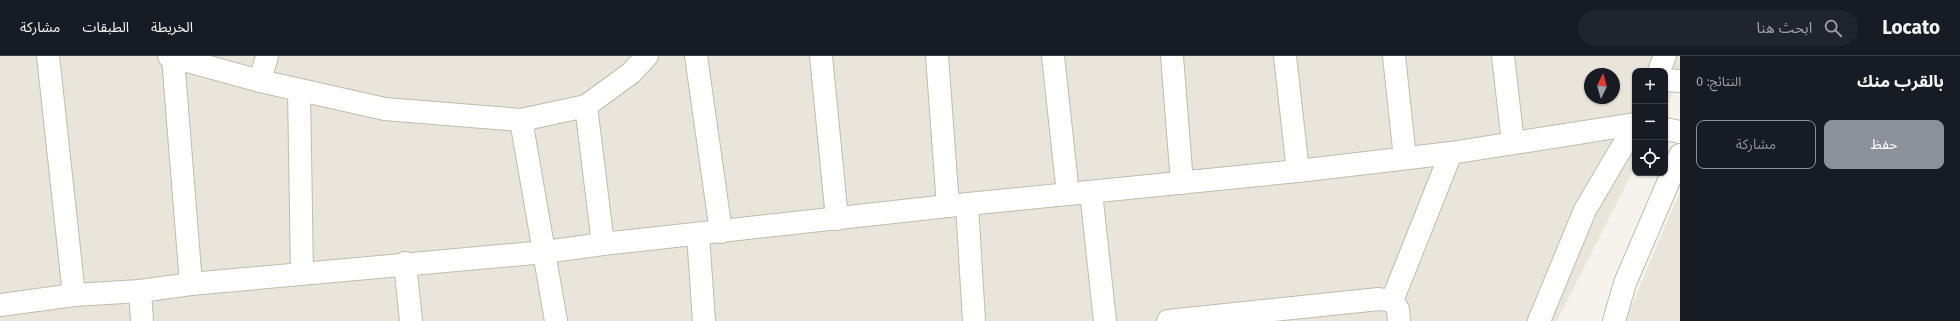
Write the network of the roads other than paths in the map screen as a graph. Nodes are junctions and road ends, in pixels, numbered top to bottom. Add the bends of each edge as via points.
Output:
1 (48, 56) edge
2 (267, 56) edge
3 (647, 56) edge
4 (696, 56) edge
5 (820, 56) edge
6 (937, 56) edge
7 (1053, 56) edge
8 (1172, 56) edge
9 (1286, 56) edge
10 (1394, 56) edge
11 (1503, 56) edge
12 (1665, 56) edge
13 (171, 57) edge
14 (1659, 68) edge
15 (1668, 80) edge
16 (260, 81) junction
17 (1680, 81) edge
18 (298, 90) junction
19 (586, 106) junction
20 (521, 120) junction
21 (1632, 124) edge
22 (1632, 129) edge
23 (1668, 130) edge
24 (1680, 132) edge
25 (1513, 143) junction
26 (1451, 153) junction
27 (1680, 155) edge
28 (1405, 158) junction
29 (1298, 171) junction
30 (1182, 183) junction
31 (1091, 192) junction
32 (1068, 194) junction
33 (957, 206) junction
34 (837, 219) junction
35 (721, 232) junction
36 (698, 235) junction
37 (603, 244) junction
38 (545, 252) junction
39 (405, 263) junction
40 (302, 273) junction
41 (191, 284) junction
42 (140, 291) junction
43 (74, 295) junction
44 (6, 310) edge
45 (1396, 311) edge
46 (142, 321) edge
47 (411, 321) edge
48 (556, 321) edge
49 (704, 321) edge
50 (974, 321) edge
51 (1105, 321) edge
52 (1168, 321) edge
53 (1539, 321) edge
54 (1614, 321) edge

1 - 43 street
2 - 16 street
3 - 19 street via 631,73
4 - 35 street
5 - 34 street
6 - 33 street
7 - 32 street
8 - 30 street
9 - 29 street
10 - 28 street
11 - 25 street
12 - 14 street
13 - 16 street
13 - 41 street
15 - 17 street
16 - 18 street
18 - 20 street via 385,109
18 - 40 street
19 - 20 street
19 - 37 street
20 - 38 street
21 - 25 street
22 - 53 street via 1585,210
23 - 24 street
25 - 26 street
26 - 28 street
26 - 45 street
27 - 54 street via 1625,283
28 - 29 street
29 - 30 street
30 - 31 street
31 - 32 street
31 - 51 street
32 - 33 street
33 - 34 street
33 - 50 street
34 - 35 street
35 - 36 street
36 - 37 street
36 - 49 street
37 - 38 street
38 - 39 street
38 - 48 street
39 - 40 street
39 - 47 street
40 - 41 street
41 - 42 street
42 - 43 street
42 - 46 street
43 - 44 street
45 - 52 street via 1379,299

